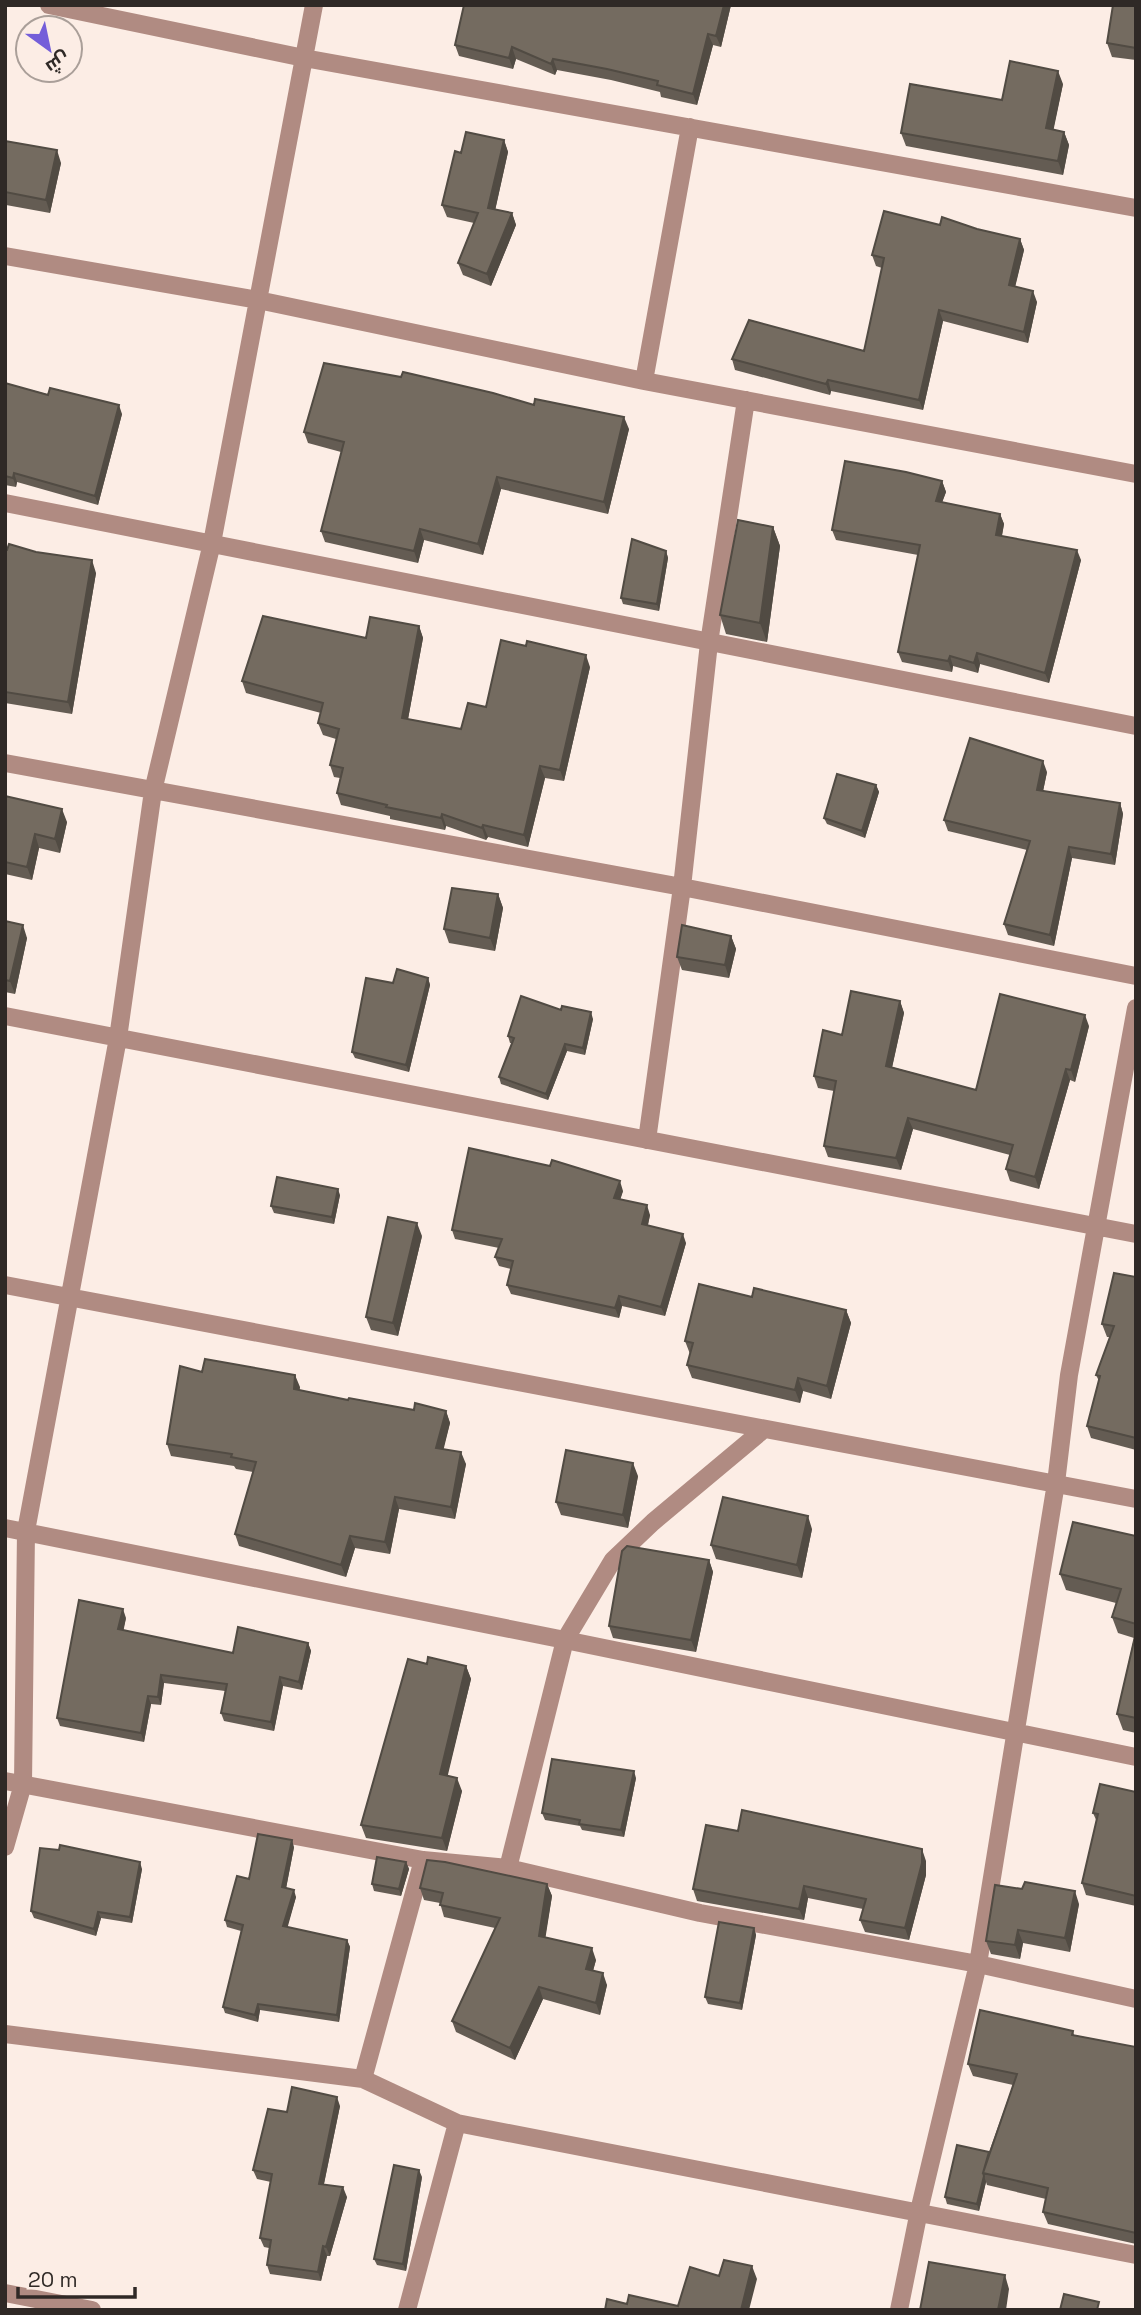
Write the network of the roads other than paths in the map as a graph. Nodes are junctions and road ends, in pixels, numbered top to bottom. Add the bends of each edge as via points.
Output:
1 (49, 5) edge
2 (314, 5) edge
3 (304, 58) junction
4 (690, 127) junction
5 (1136, 208) edge
6 (5, 256) edge
7 (258, 300) junction
8 (644, 381) junction
9 (746, 400) junction
10 (1136, 474) edge
11 (5, 503) edge
12 (212, 543) junction
13 (709, 643) junction
14 (1136, 726) edge
15 (5, 763) edge
16 (153, 791) junction
17 (682, 887) junction
18 (1136, 976) edge
19 (1136, 1008) edge
20 (5, 1016) edge
21 (117, 1038) junction
22 (648, 1140) junction
23 (1096, 1226) junction
24 (1136, 1234) edge
25 (5, 1285) edge
26 (69, 1298) junction
27 (763, 1430) junction
28 (1056, 1483) junction
29 (1136, 1499) edge
30 (5, 1528) edge
31 (26, 1531) junction
32 (565, 1640) junction
33 (1015, 1733) junction
34 (1136, 1757) edge
35 (14, 1783) edge
36 (5, 1847) edge
37 (423, 1860) junction
38 (508, 1868) junction
39 (978, 1964) junction
40 (1136, 1999) edge
41 (5, 2035) edge
42 (363, 2079) junction
43 (457, 2123) junction
44 (919, 2211) junction
45 (1136, 2255) edge
46 (5, 2293) edge
47 (92, 2310) edge
48 (407, 2310) edge
49 (899, 2310) edge

1 - 3 street
2 - 3 street
3 - 4 street
3 - 7 street
4 - 5 street
4 - 8 street
6 - 7 street
7 - 8 street
7 - 12 street
8 - 9 street
9 - 10 street
9 - 13 street
11 - 12 street
12 - 13 street
12 - 16 street
13 - 14 street
13 - 17 street
15 - 16 street
16 - 17 street
16 - 21 street
17 - 18 street
17 - 22 street
19 - 23 street
20 - 21 street
21 - 22 street
21 - 26 street
22 - 23 street
23 - 24 street
23 - 28 street via 1069,1375
25 - 26 street
26 - 27 street
26 - 31 street
27 - 28 street
27 - 32 street via 613,1560
28 - 29 street
28 - 33 street
30 - 31 street
31 - 32 street
31 - 35 street
32 - 33 street
32 - 38 street
33 - 34 street
33 - 39 street
35 - 36 street
35 - 37 street
37 - 38 street
37 - 42 street
38 - 39 street via 700,1913
39 - 40 street
39 - 44 street
41 - 42 street
42 - 43 street
43 - 44 street
43 - 48 street
44 - 45 street
44 - 49 street
46 - 47 street

